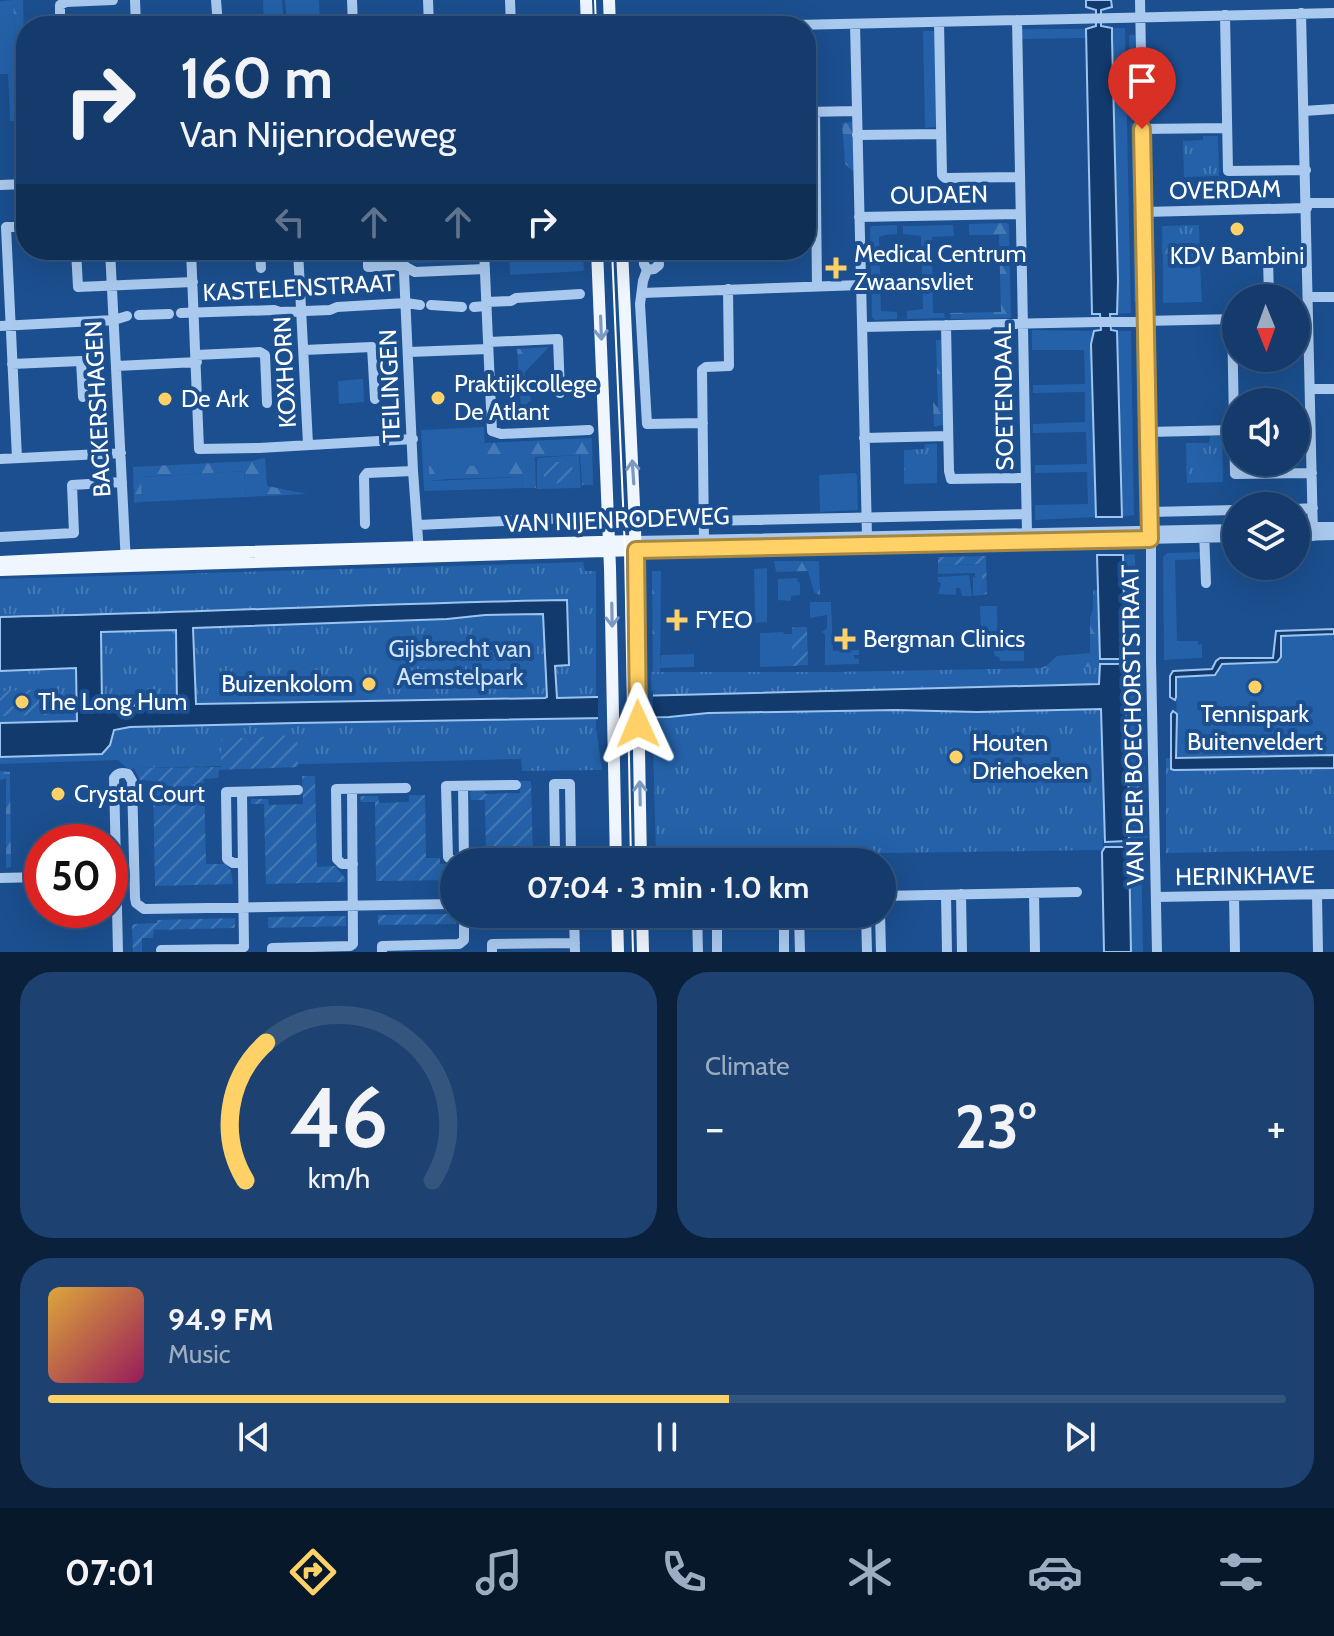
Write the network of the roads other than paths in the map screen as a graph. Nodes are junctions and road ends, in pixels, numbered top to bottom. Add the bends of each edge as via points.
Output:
1 (113, 0) edge
2 (1140, 0) edge
3 (1301, 13) junction
4 (1334, 13) edge
5 (1225, 15) junction
6 (60, 16) edge
7 (1140, 18) junction
8 (1017, 20) junction
9 (939, 22) junction
10 (855, 24) junction
11 (816, 25) edge
12 (1334, 109) edge
13 (857, 111) junction
14 (1304, 111) junction
15 (816, 112) edge
16 (1227, 128) junction
17 (1142, 129) junction
18 (941, 134) junction
19 (857, 135) junction
20 (1306, 170) junction
21 (1019, 177) junction
22 (1334, 203) edge
23 (1306, 205) junction
24 (1144, 212) junction
25 (1020, 214) junction
26 (859, 217) junction
27 (16, 227) edge
28 (1229, 256) dead end
29 (77, 260) edge
30 (111, 260) edge
31 (192, 260) edge
32 (261, 260) edge
33 (299, 260) edge
34 (368, 260) edge
35 (404, 260) edge
36 (485, 260) edge
37 (597, 260) edge
38 (622, 260) edge
39 (644, 260) edge
40 (659, 260) edge
41 (814, 260) edge
42 (404, 266) junction
43 (261, 268) dead end
44 (485, 269) junction
45 (647, 270) junction
46 (193, 282) junction
47 (1269, 284) edge
48 (1308, 284) edge
49 (112, 285) junction
50 (861, 285) junction
51 (817, 286) junction
52 (728, 289) junction
53 (642, 293) junction
54 (580, 294) dead end
55 (1310, 297) edge
56 (1334, 297) edge
57 (406, 303) junction
58 (487, 304) junction
59 (302, 311) junction
60 (194, 313) junction
61 (1222, 319) edge
62 (114, 320) junction
63 (1146, 322) junction
64 (1022, 324) junction
65 (946, 325) junction
66 (5, 326) edge
67 (863, 327) junction
68 (488, 345) junction
69 (304, 350) junction
70 (409, 352) junction
71 (196, 358) junction
72 (12, 364) junction
73 (117, 366) junction
74 (1309, 372) edge
75 (1311, 389) junction
76 (1334, 389) edge
77 (560, 393) dead end
78 (83, 397) dead end
79 (375, 399) dead end
80 (267, 403) dead end
81 (703, 423) junction
82 (589, 430) dead end
83 (1222, 430) edge
84 (1148, 432) junction
85 (948, 436) junction
86 (864, 438) junction
87 (413, 439) junction
88 (308, 444) junction
89 (121, 453) junction
90 (17, 458) junction
91 (0, 459) edge
92 (413, 471) junction
93 (1312, 473) joint
94 (1025, 478) junction
95 (122, 482) junction
96 (1310, 508) edge
97 (1313, 508) junction
98 (1222, 510) edge
99 (1150, 512) junction
100 (1026, 514) junction
101 (590, 517) dead end
102 (866, 518) junction
103 (704, 521) junction
104 (365, 524) dead end
105 (418, 525) junction
106 (1334, 527) edge
107 (1222, 531) edge
108 (1310, 531) edge
109 (1313, 532) junction
110 (1027, 533) junction
111 (1310, 533) edge
112 (1205, 534) junction
113 (1109, 535) junction
114 (1151, 535) junction
115 (1334, 535) edge
116 (867, 536) junction
117 (1222, 536) edge
118 (0, 537) edge
119 (704, 540) junction
120 (609, 546) junction
121 (636, 546) junction
122 (419, 553) junction
123 (126, 561) junction
124 (0, 562) edge
125 (0, 570) edge
126 (1206, 583) dead end
127 (516, 785) dead end
128 (463, 786) junction
129 (406, 788) dead end
130 (352, 789) junction
131 (298, 790) dead end
132 (114, 824) edge
133 (447, 848) edge
134 (464, 848) edge
135 (616, 848) edge
136 (641, 848) edge
137 (571, 860) edge
138 (353, 864) junction
139 (128, 875) edge
140 (133, 875) junction
141 (24, 877) edge
142 (0, 878) edge
143 (1077, 892) dead end
144 (1034, 893) junction
145 (961, 894) junction
146 (1334, 894) edge
147 (946, 895) junction
148 (1317, 895) junction
149 (896, 896) edge
150 (1234, 896) junction
151 (1156, 897) junction
152 (440, 904) edge
153 (354, 906) junction
154 (244, 908) junction
155 (116, 928) edge
156 (464, 928) edge
157 (574, 928) edge
158 (617, 928) edge
159 (642, 928) edge
160 (697, 928) edge
161 (717, 928) edge
162 (784, 928) edge
163 (799, 928) edge
164 (866, 928) edge
165 (880, 928) edge
166 (507, 948) edge
167 (575, 948) edge
168 (398, 949) edge
169 (287, 950) edge
170 (177, 951) edge
171 (118, 952) edge
172 (162, 952) edge
173 (272, 952) edge
174 (382, 952) edge
175 (492, 952) edge
176 (618, 952) edge
177 (643, 952) edge
178 (698, 952) edge
179 (717, 952) edge
180 (784, 952) edge
181 (800, 952) edge
182 (867, 952) edge
183 (881, 952) edge
184 (947, 952) edge
185 (962, 952) edge
186 (1035, 952) edge
187 (1157, 952) edge
188 (1235, 952) edge
189 (1318, 952) edge

1 - 6 street via 66,2 60,5
2 - 7 street, VAN DER BOECHORSTSTRAAT
3 - 4 street
3 - 5 street
3 - 14 street
5 - 7 street
5 - 16 street
7 - 8 street
7 - 17 street, VAN DER BOECHORSTSTRAAT
8 - 9 street
8 - 21 street, SOETENDAAL
9 - 10 street
9 - 18 street
10 - 11 street
10 - 13 street
12 - 14 street
13 - 15 street
13 - 19 street
14 - 20 street
16 - 17 street
16 - 20 street via 1228,171
17 - 24 street, VAN DER BOECHORSTSTRAAT
18 - 19 street
18 - 21 street via 945,178
19 - 26 street
20 - 23 street
21 - 25 street, SOETENDAAL
22 - 23 street, OVERDAM
23 - 24 street, OVERDAM
23 - 48 street
24 - 63 street, VAN DER BOECHORSTSTRAAT
25 - 26 street, OUDAEN
25 - 64 street, SOETENDAAL
26 - 50 street
27 - 66 street via 6,227
28 - 47 street via 1264,255
29 - 49 street via 78,287
30 - 49 street, BACKERSHAGEN
31 - 46 street
32 - 43 street
33 - 59 street, KOXHORN
34 - 42 street via 368,267
35 - 42 street, TEILINGEN
36 - 44 street
37 -> 120 main road
121 -> 38 main road
39 - 45 street
40 - 45 street via 659,265
41 - 51 street
42 - 44 street via 415,272
42 - 57 street, TEILINGEN
44 - 58 street
45 - 53 street
46 - 49 street
46 - 60 street
49 - 62 street, BACKERSHAGEN
50 - 51 street
50 - 67 street
51 - 52 street
52 - 53 street
52 - 81 street via 729,366 702,370
53 - 81 street via 647,424
54 - 58 street, KASTELENSTRAAT
55 - 56 street
57 - 58 street, KASTELENSTRAAT
57 - 59 street, KASTELENSTRAAT
57 - 70 street, TEILINGEN
58 - 68 street
59 - 60 street, KASTELENSTRAAT
59 - 69 street, KOXHORN
60 - 62 street, KASTELENSTRAAT
60 - 71 street
61 - 63 street
62 - 66 street, KASTELENSTRAAT
62 - 73 street, BACKERSHAGEN
63 - 64 street
63 - 84 street, VAN DER BOECHORSTSTRAAT
64 - 65 street
64 - 94 street, SOETENDAAL
65 - 67 street
65 - 85 street
66 - 72 street
67 - 86 street
68 - 70 street
68 - 77 street via 558,339
68 - 82 street via 492,431
69 - 79 street via 372,347
69 - 88 street, KOXHORN
70 - 87 street, TEILINGEN
71 - 73 street
71 - 80 street via 265,355
71 - 88 street via 199,449
72 - 78 street via 81,361
72 - 90 street
73 - 89 street, BACKERSHAGEN
74 - 75 street
75 - 76 street
75 - 93 street
81 - 103 street
83 - 84 street
84 - 99 street, VAN DER BOECHORSTSTRAAT
85 - 86 street
85 - 94 street via 951,479
86 - 102 street
87 - 88 street
87 - 92 street, TEILINGEN
89 - 90 street
89 - 95 street, BACKERSHAGEN
90 - 91 street
92 - 104 street, TEILINGEN via 367,473
92 - 105 street, TEILINGEN
93 - 97 street
94 - 100 street, SOETENDAAL
95 - 118 street via 72,485 74,533
95 - 123 street, BACKERSHAGEN
96 - 97 street
97 - 109 street
98 - 99 street
99 - 114 street, VAN DER BOECHORSTSTRAAT
100 - 102 street, VAN NIJENRODEWEG
100 - 110 street, SOETENDAAL
101 - 105 street, VAN NIJENRODEWEG
102 - 103 street, VAN NIJENRODEWEG
102 - 116 street
103 - 119 street
105 - 122 street, TEILINGEN
106 - 109 street
107 - 112 street, VAN NIJENRODEWEG
108 - 109 street
109 - 111 street
109 - 115 street
110 - 113 street, VAN NIJENRODEWEG
110 - 116 street, VAN NIJENRODEWEG
112 - 114 street, VAN NIJENRODEWEG
112 - 117 street, VAN NIJENRODEWEG
112 - 126 street
113 - 114 street, VAN NIJENRODEWEG
113 - 121 street, VAN NIJENRODEWEG
114 - 151 street, VAN DER BOECHORSTSTRAAT
116 - 119 street, VAN NIJENRODEWEG
119 - 121 street, VAN NIJENRODEWEG
120 - 121 main road, VAN NIJENRODEWEG
120 - 122 main road, VAN NIJENRODEWEG
120 -> 135 main road
136 -> 121 main road
122 - 123 main road, VAN NIJENRODEWEG
123 - 124 main road, VAN NIJENRODEWEG
123 - 125 main road, VAN NIJENRODEWEG
127 - 128 street
128 - 133 street via 446,786
128 - 134 street
129 - 130 street
130 - 138 street
130 - 138 street via 336,789 337,859
131 - 154 street via 226,792 227,859 243,863
132 - 140 street via 114,778 125,773 132,781
137 - 137 street via 570,784 554,784 555,853
138 - 153 street
139 - 140 street
140 - 154 street via 136,903 148,910
141 - 142 street
143 - 144 street
144 - 145 street
144 - 186 street
145 - 147 street
145 - 185 street
146 - 148 street, HERINKHAVE
147 - 149 street
147 - 184 street
148 - 150 street, HERINKHAVE
148 - 189 street
150 - 151 street, HERINKHAVE
150 - 188 street
151 - 187 street, VAN DER BOECHORSTSTRAAT
152 - 153 street
153 - 154 street
153 - 169 street via 355,941 350,946
154 - 170 street via 241,949
155 - 171 street
156 - 168 street via 462,943
157 - 167 street
158 - 176 main road
159 - 177 main road
160 - 178 street
161 - 179 street
162 - 180 street
163 - 181 street
164 - 182 street
165 - 183 street
166 - 167 street
166 - 175 street via 492,944
168 - 174 street via 382,946
169 - 173 street
170 - 172 street

